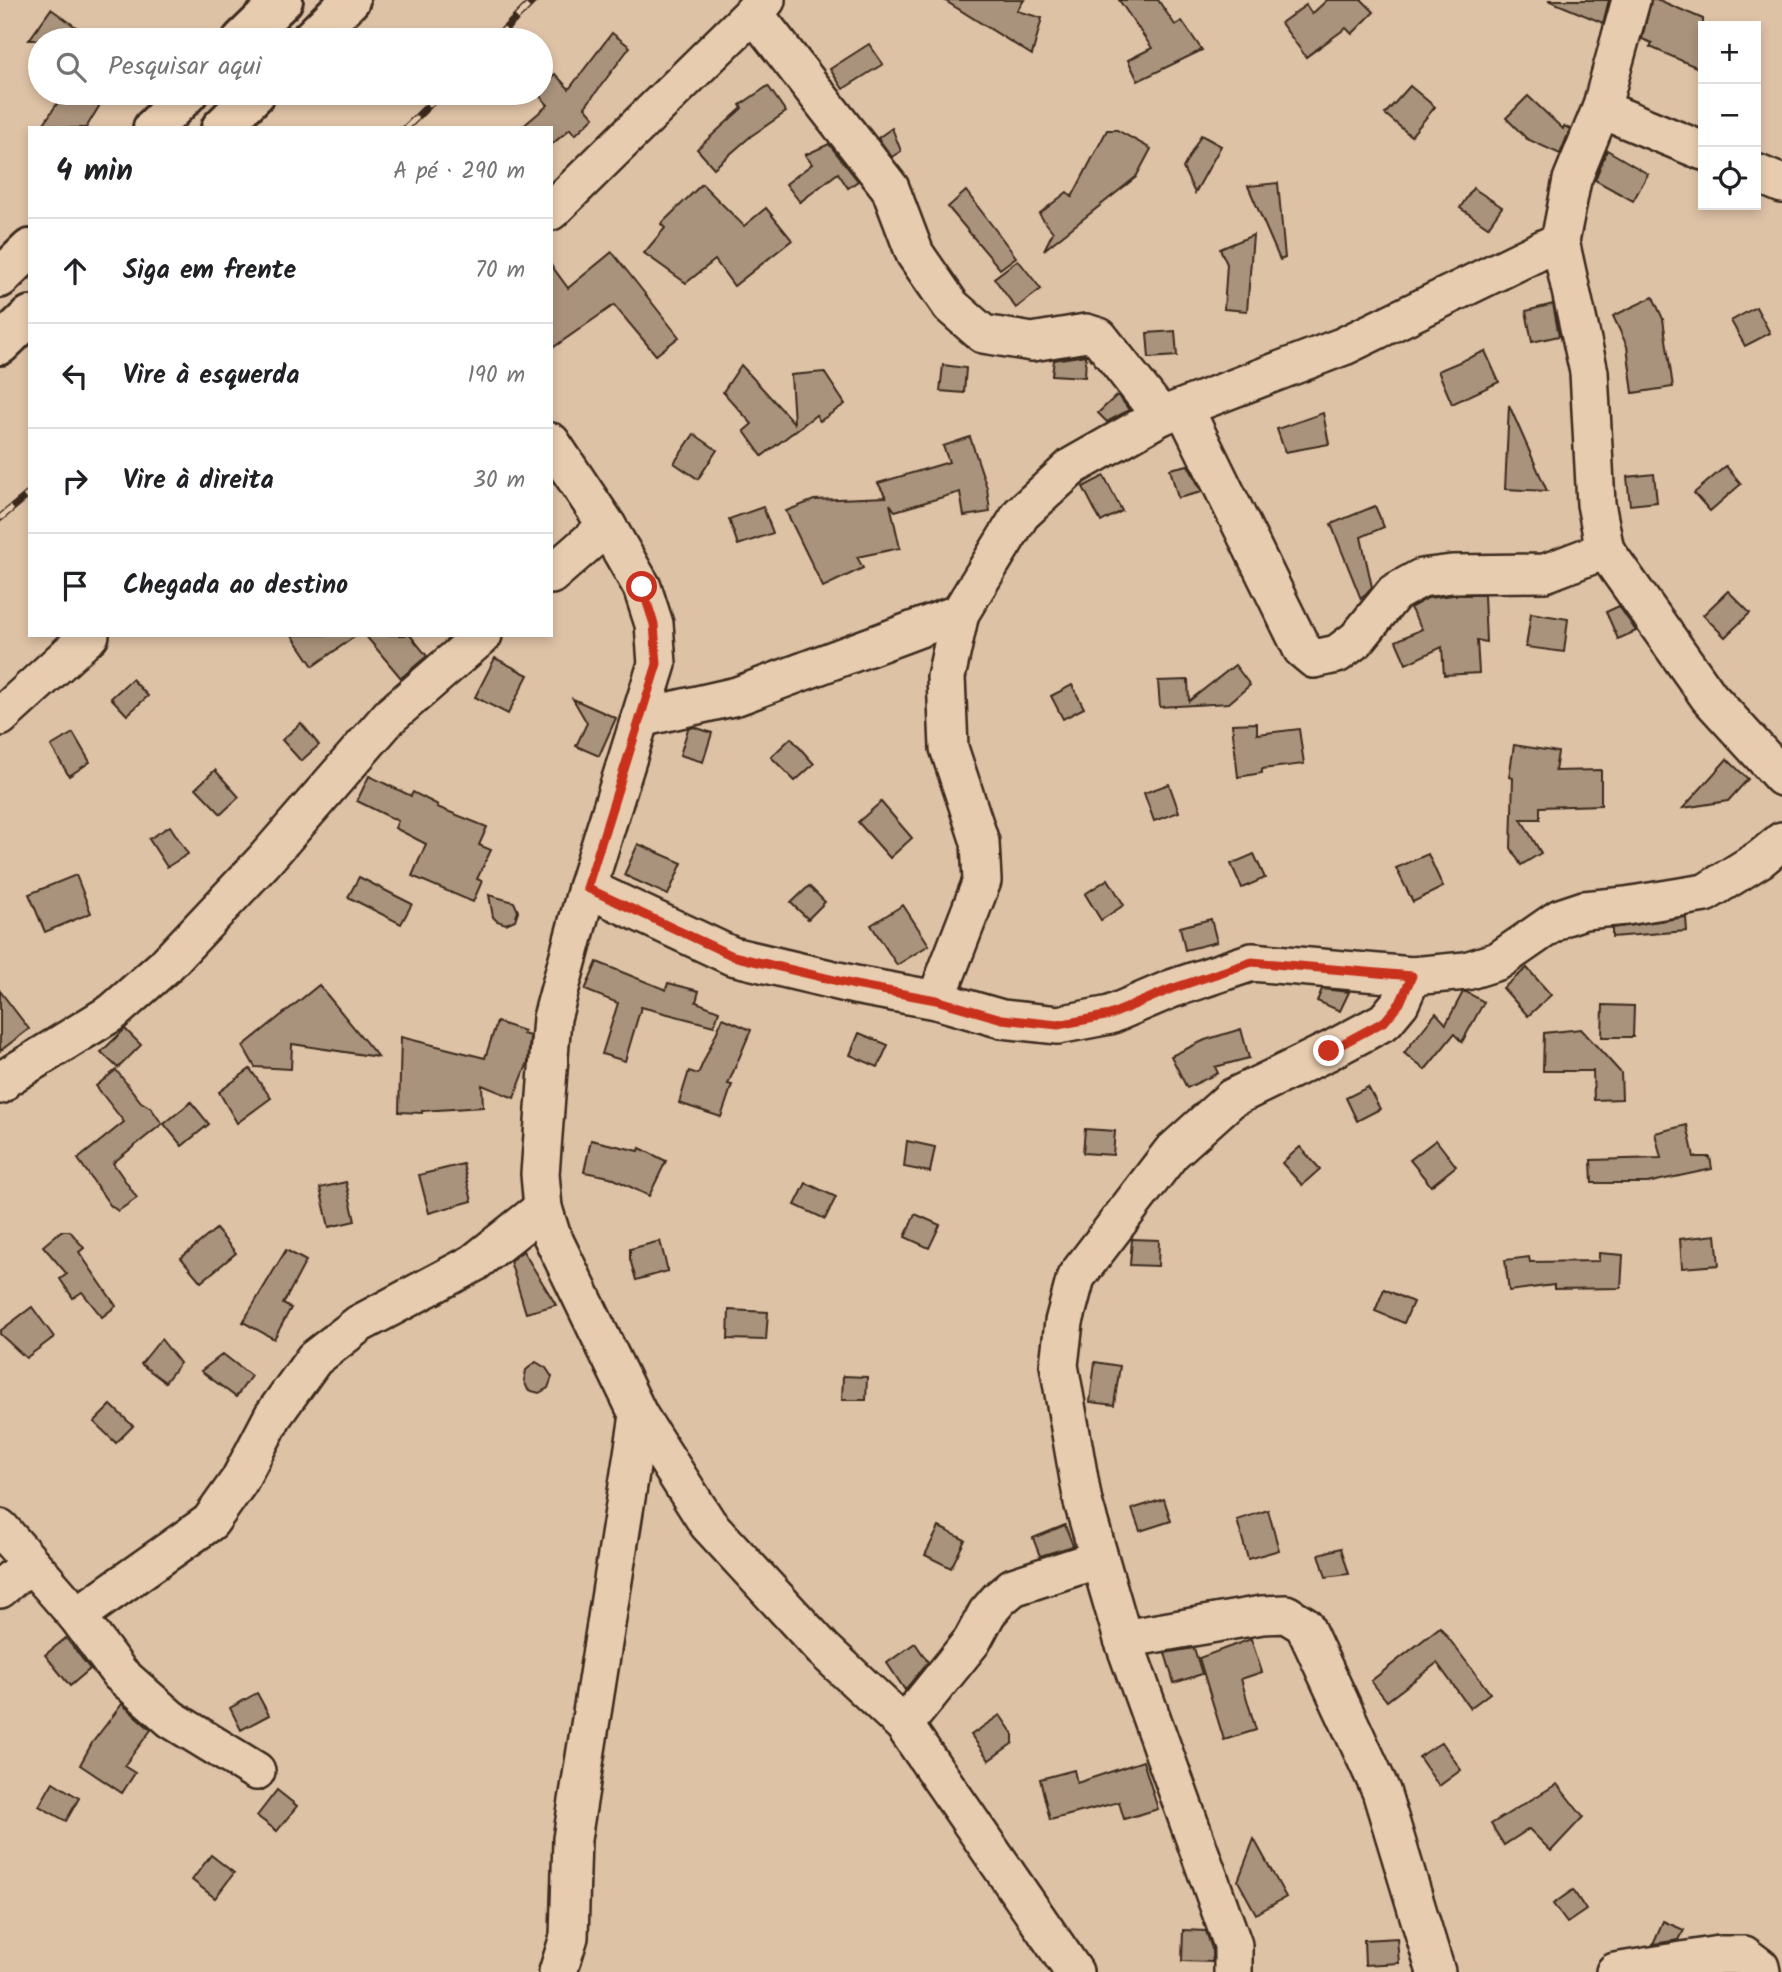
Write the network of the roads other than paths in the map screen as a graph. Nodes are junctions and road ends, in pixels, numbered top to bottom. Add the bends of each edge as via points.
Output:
1 (283, 0) edge
2 (350, 0) edge
3 (1631, 0) edge
4 (760, 6) edge
5 (254, 28) edge
6 (322, 28) edge
7 (176, 105) edge
8 (244, 105) edge
9 (1601, 109) junction
10 (155, 126) edge
11 (223, 126) edge
12 (1698, 149) edge
13 (1761, 175) edge
14 (1782, 184) edge
15 (553, 209) edge
16 (1560, 241) junction
17 (28, 250) edge
18 (0, 278) edge
19 (28, 318) edge
20 (0, 345) edge
21 (1172, 412) junction
22 (553, 445) edge
23 (607, 526) junction
24 (1605, 550) junction
25 (553, 573) edge
26 (960, 613) junction
27 (88, 637) edge
28 (480, 637) edge
29 (0, 716) edge
30 (640, 718) junction
31 (1782, 777) edge
32 (1782, 841) edge
33 (587, 888) junction
34 (1412, 976) junction
35 (936, 1000) junction
36 (1, 1079) edge
37 (543, 1208) junction
38 (639, 1416) junction
39 (0, 1528) edge
40 (1099, 1559) junction
41 (30, 1563) junction
42 (0, 1588) edge
43 (77, 1616) junction
44 (1123, 1639) junction
45 (904, 1725) junction
46 (256, 1771) dead end
47 (558, 1972) edge
48 (1074, 1972) edge
49 (1233, 1972) edge
50 (1436, 1972) edge
51 (1615, 1972) edge
52 (1761, 1972) edge

1 - 5 highway
2 - 6 highway
3 - 9 street
4 - 15 street
4 - 21 street via 890,188 915,254 951,306 983,334 1032,342 1086,333 1099,337
7 - 10 highway
8 - 11 highway
9 - 12 street
9 - 16 street via 1572,180
13 - 14 street
16 - 21 street via 1344,346
16 - 24 street via 1589,372 1596,504
17 - 18 highway
19 - 20 highway
21 - 24 street via 1302,649 1314,659 1337,654 1357,639 1394,593 1421,578 1545,573
21 - 26 street via 1073,466 1021,514
22 - 23 street
23 - 25 street
23 - 30 street via 642,587 654,624 657,664
24 - 31 street via 1709,697
26 - 30 street via 737,696
26 - 35 street via 946,677 949,748 979,842 982,881
27 - 29 street
28 - 36 street via 390,716 165,966 113,1012
30 - 33 street
32 - 34 street via 1705,893 1584,909 1560,918 1498,961 1466,971
33 - 35 street via 733,956
33 - 37 street via 552,1018 540,1174
34 - 35 street via 1252,962 1110,1015 1058,1025 1002,1019
34 - 40 street via 1400,1003 1385,1021 1232,1098 1171,1153 1076,1277 1059,1365 1083,1502
37 - 38 street via 551,1234
37 - 43 street via 474,1263 359,1324 314,1359 273,1416 239,1481 210,1522
38 - 45 street via 708,1524 823,1649
38 - 47 street via 572,1839 569,1937
39 - 41 street
40 - 44 street
40 - 45 street via 1013,1587 987,1613 972,1641
41 - 42 street
41 - 43 street
43 - 46 street via 120,1674 171,1719
44 - 49 street via 1233,1945
44 - 50 street via 1262,1615 1286,1614 1304,1625 1381,1791
45 - 48 street
51 - 52 street via 1719,1955 1744,1955

